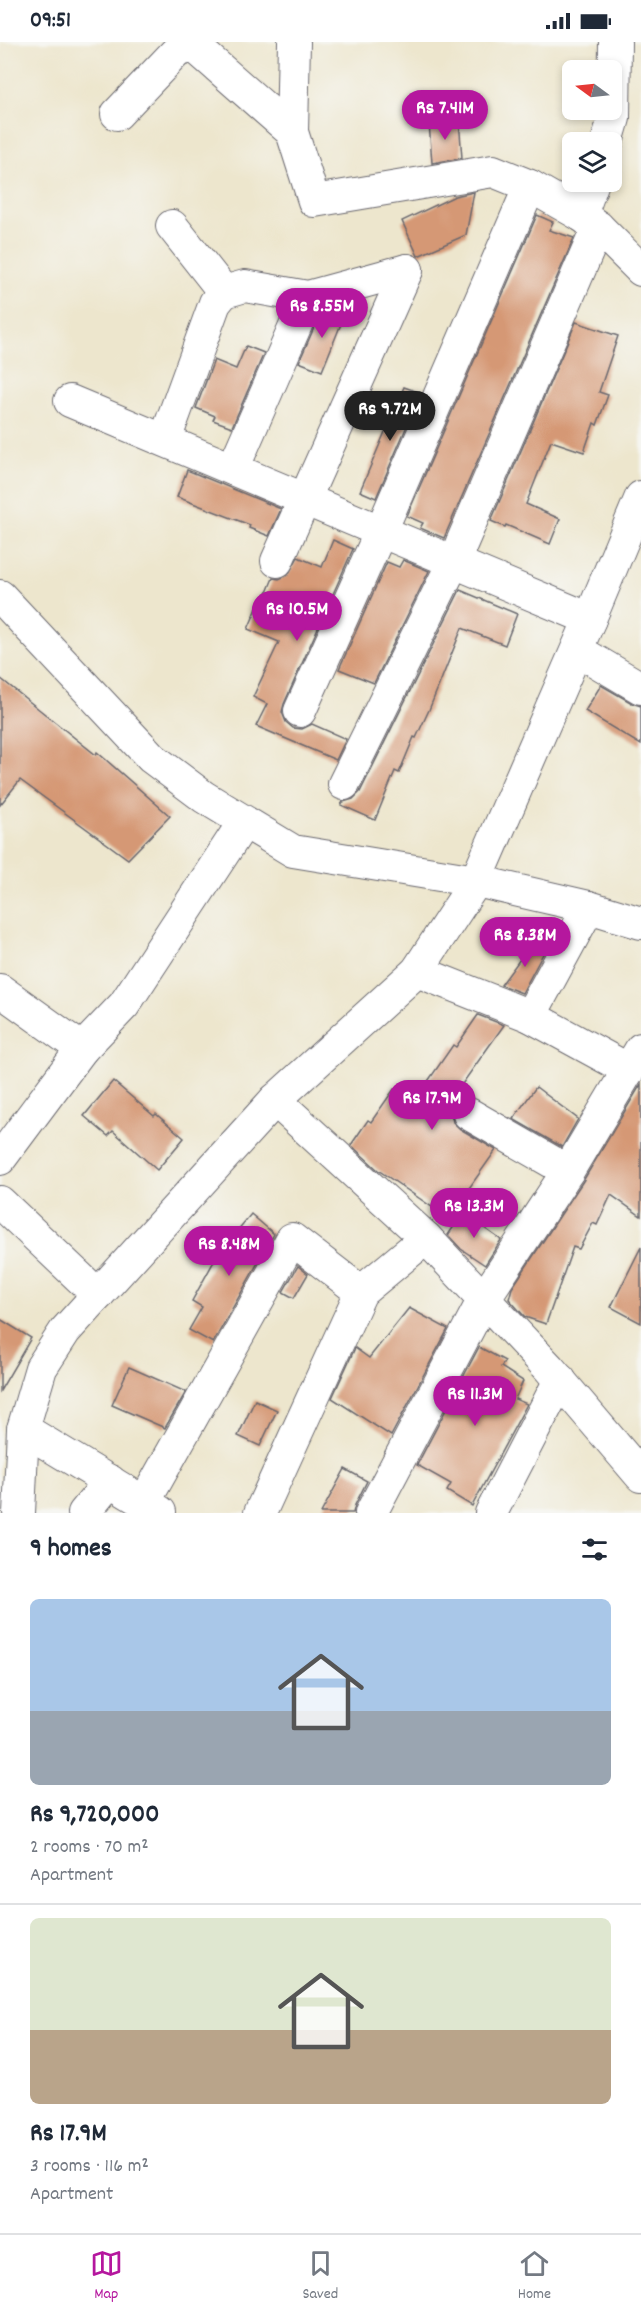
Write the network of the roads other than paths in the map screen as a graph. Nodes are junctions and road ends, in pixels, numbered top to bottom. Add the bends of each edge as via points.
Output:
1 (294, 42) edge
2 (615, 42) edge
3 (117, 114) dead end
4 (292, 132) junction
5 (610, 132) edge
6 (530, 186) junction
7 (592, 192) edge
8 (589, 221) junction
9 (172, 226) dead end
10 (641, 270) edge
11 (224, 292) junction
12 (308, 297) junction
13 (70, 400) dead end
14 (165, 440) junction
15 (233, 469) junction
16 (641, 497) edge
17 (305, 499) junction
18 (381, 531) junction
19 (277, 561) dead end
20 (454, 561) junction
21 (0, 596) edge
22 (590, 619) junction
23 (577, 650) junction
24 (641, 688) edge
25 (300, 711) dead end
26 (344, 784) dead end
27 (244, 822) junction
28 (476, 881) junction
29 (589, 908) junction
30 (641, 923) edge
31 (417, 971) junction
32 (0, 990) edge
33 (530, 1016) junction
34 (82, 1049) junction
35 (635, 1059) edge
36 (274, 1100) junction
37 (470, 1114) dead end
38 (0, 1159) edge
39 (568, 1171) junction
40 (0, 1202) edge
41 (426, 1238) junction
42 (361, 1292) junction
43 (98, 1295) junction
44 (484, 1299) junction
45 (560, 1380) junction
46 (23, 1429) junction
47 (641, 1476) edge
48 (110, 1481) junction
49 (153, 1507) edge
50 (19, 1513) edge
51 (84, 1513) edge
52 (260, 1513) edge
53 (371, 1513) edge
54 (491, 1513) edge

1 - 4 street
2 - 5 street via 614,118
3 - 4 street via 177,51 194,46
4 - 6 street via 314,201 494,171
6 - 8 street
6 - 18 street
7 - 8 street
8 - 10 street
8 - 20 street
9 - 11 street
11 - 12 street via 245,286
11 - 14 street via 215,303
12 - 15 street
12 - 17 street via 407,270
13 - 14 street
14 - 15 street
15 - 17 street
16 - 22 street
17 - 18 street
17 - 19 street
18 - 20 street
18 - 25 street
20 - 22 street
20 - 26 street
21 - 27 street via 152,758
22 - 23 street
23 - 24 street
23 - 28 street
27 - 28 street via 293,851
27 - 34 street via 124,1005
28 - 29 street
28 - 31 street
29 - 30 street
29 - 33 street
31 - 33 street
31 - 36 street
32 - 34 street
33 - 35 street
34 - 38 street
35 - 39 street
36 - 41 street
36 - 43 street
37 - 39 street
39 - 44 street
40 - 43 street
41 - 42 street
41 - 44 street
42 - 49 street via 292,1239
42 - 52 street
43 - 46 street via 65,1331 41,1368
44 - 45 street
44 - 53 street
45 - 47 street
45 - 54 street
46 - 48 street
46 - 50 street
48 - 49 street
48 - 51 street

